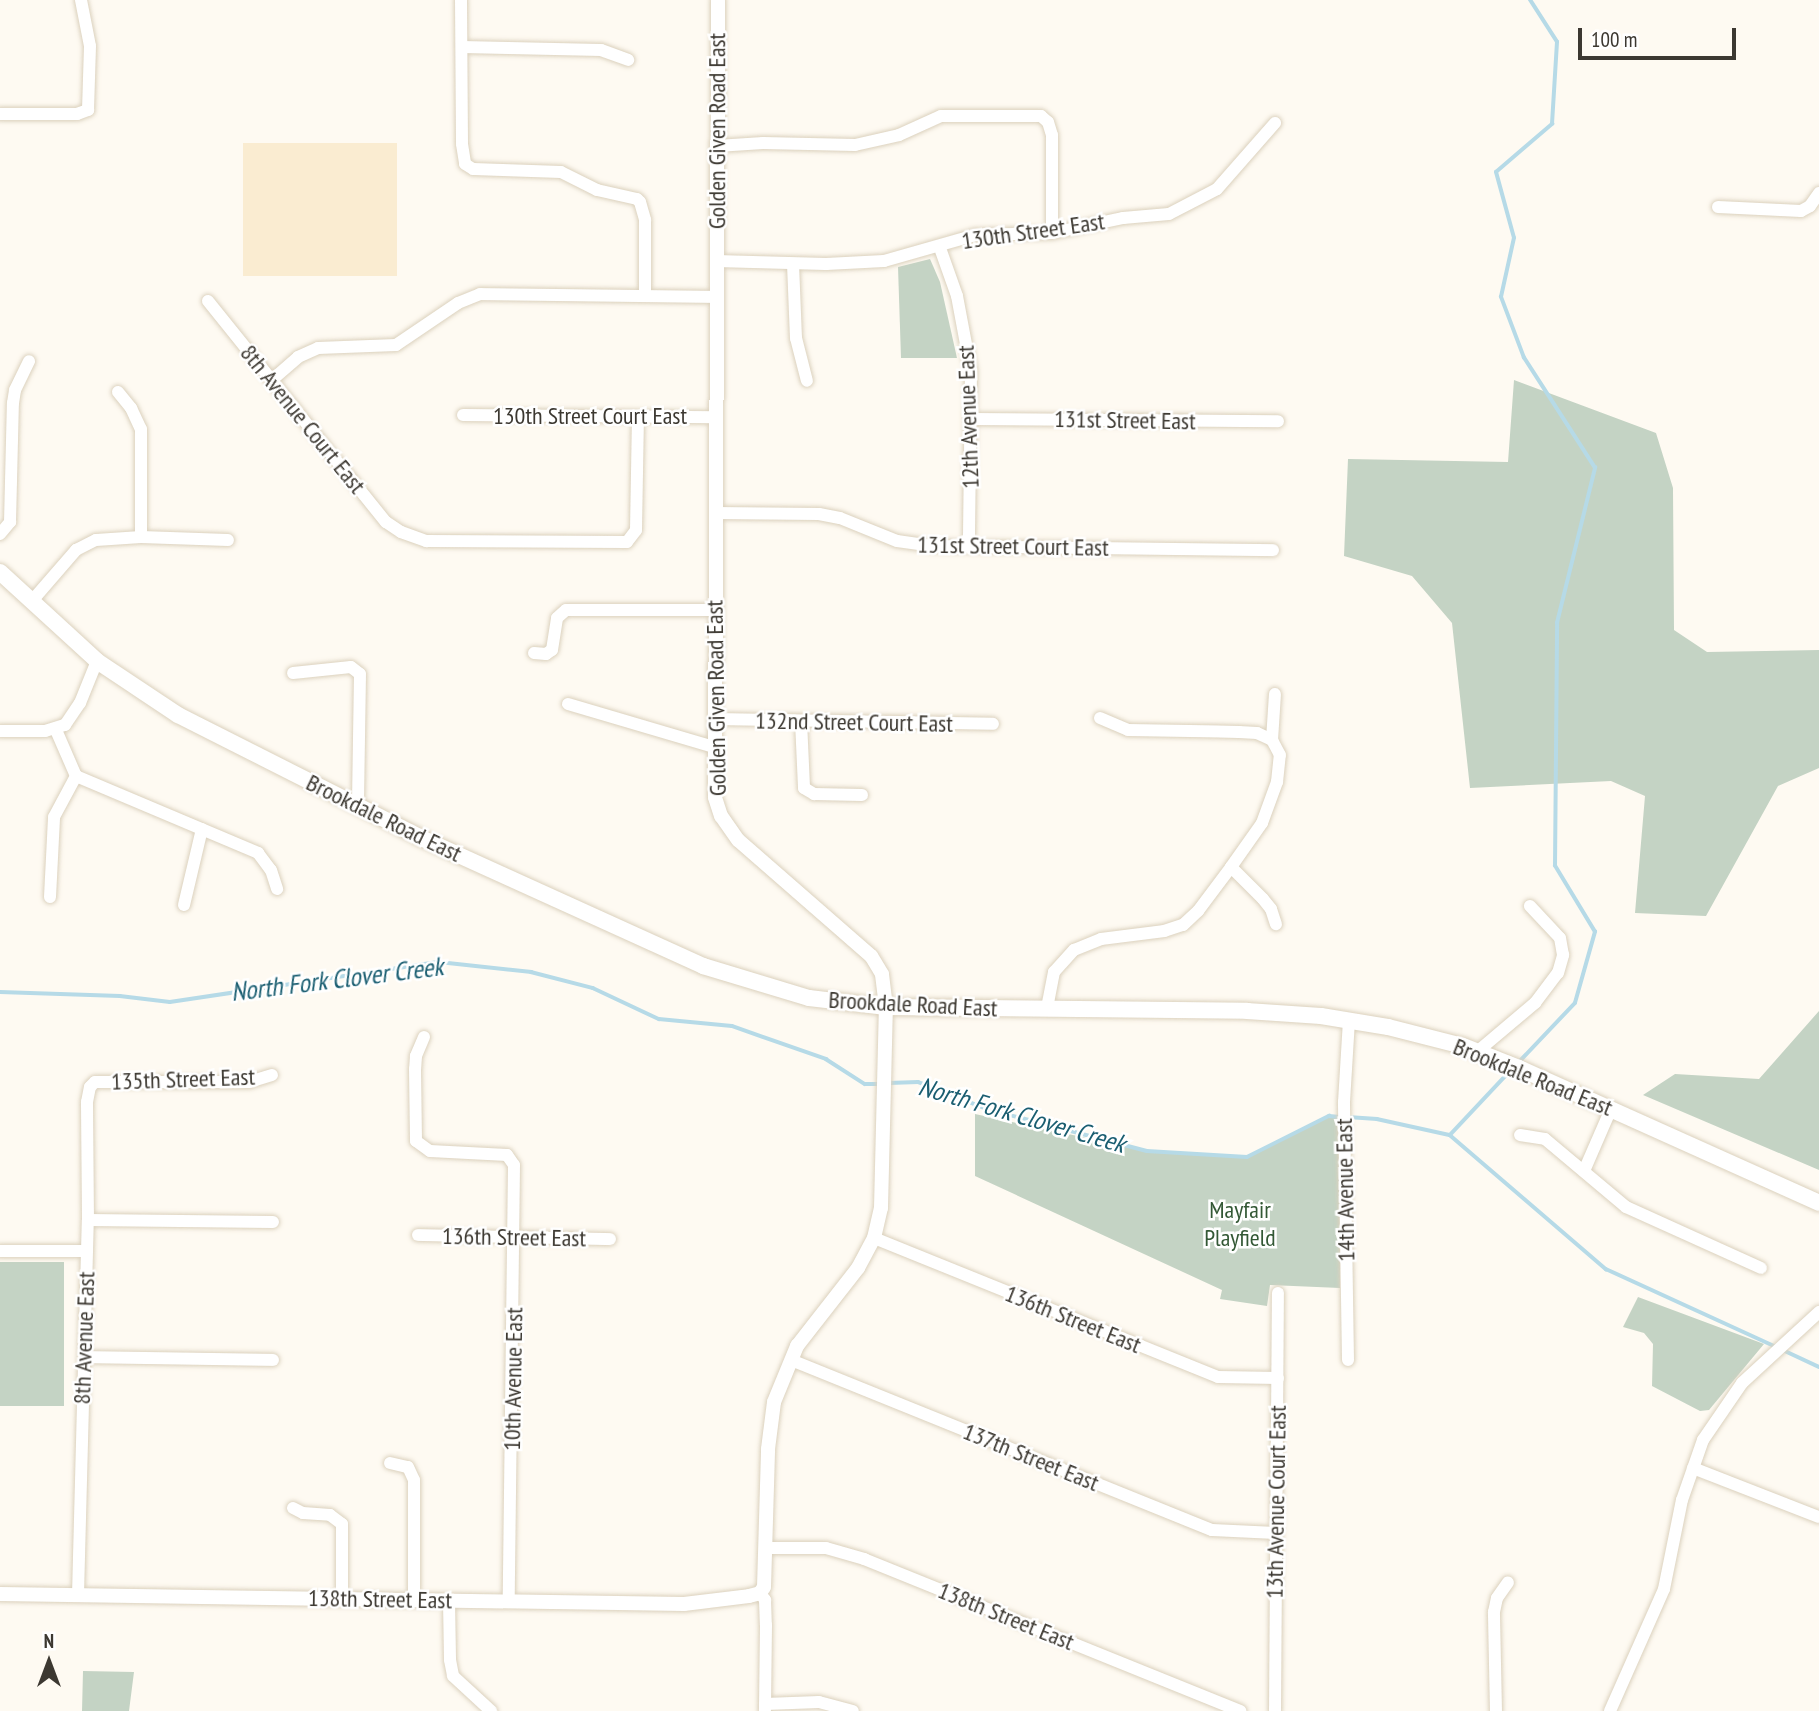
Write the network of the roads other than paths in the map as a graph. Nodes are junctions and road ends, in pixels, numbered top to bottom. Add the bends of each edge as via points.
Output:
1 (81, 0) edge
2 (461, 0) edge
3 (718, 0) edge
4 (461, 47) junction
5 (628, 60) dead end
6 (0, 114) edge
7 (1275, 123) dead end
8 (717, 146) junction
9 (1819, 194) edge
10 (1718, 207) dead end
11 (1052, 233) junction
12 (940, 248) junction
13 (716, 261) junction
14 (793, 264) junction
15 (645, 294) junction
16 (715, 297) junction
17 (208, 302) dead end
18 (29, 361) dead end
19 (273, 379) junction
20 (807, 381) dead end
21 (118, 392) dead end
22 (463, 415) dead end
23 (716, 417) junction
24 (638, 418) junction
25 (972, 419) junction
26 (1278, 421) dead end
27 (715, 513) junction
28 (0, 534) edge
29 (141, 537) junction
30 (228, 540) dead end
31 (969, 547) junction
32 (1273, 550) dead end
33 (0, 572) edge
34 (31, 602) junction
35 (715, 610) junction
36 (534, 653) dead end
37 (97, 661) junction
38 (293, 673) dead end
39 (1275, 694) dead end
40 (568, 704) dead end
41 (1100, 718) dead end
42 (715, 719) junction
43 (801, 721) junction
44 (993, 724) dead end
45 (56, 730) junction
46 (0, 731) edge
47 (1272, 740) junction
48 (715, 747) junction
49 (76, 776) junction
50 (862, 795) dead end
51 (358, 806) junction
52 (202, 829) junction
53 (1231, 867) junction
54 (277, 889) dead end
55 (50, 897) dead end
56 (184, 905) dead end
57 (1530, 906) dead end
58 (1276, 924) dead end
59 (886, 1007) junction
60 (1047, 1008) junction
61 (1349, 1020) junction
62 (424, 1037) dead end
63 (1478, 1051) junction
64 (272, 1075) dead end
65 (94, 1082) joint
66 (1611, 1109) junction
67 (1520, 1135) dead end
68 (1584, 1171) junction
69 (1819, 1203) edge
70 (88, 1220) junction
71 (273, 1222) dead end
72 (418, 1236) dead end
73 (515, 1237) junction
74 (610, 1238) dead end
75 (874, 1238) junction
76 (0, 1251) edge
77 (87, 1251) junction
78 (1761, 1268) dead end
79 (1278, 1293) dead end
80 (1819, 1312) edge
81 (85, 1357) junction
82 (272, 1360) dead end
83 (791, 1360) junction
84 (1348, 1360) dead end
85 (1278, 1378) junction
86 (390, 1463) dead end
87 (1692, 1468) junction
88 (293, 1508) dead end
89 (1819, 1517) edge
90 (1276, 1533) junction
91 (767, 1548) junction
92 (1508, 1582) dead end
93 (760, 1593) junction
94 (0, 1594) edge
95 (78, 1595) junction
96 (342, 1599) junction
97 (414, 1600) junction
98 (449, 1601) junction
99 (509, 1601) junction
100 (765, 1707) edge
101 (491, 1711) edge
102 (853, 1711) edge
103 (1241, 1711) edge
104 (1275, 1711) edge
105 (1496, 1711) edge
106 (1610, 1711) edge

1 - 6 street via 90,46 88,110
2 - 4 street
3 - 8 street, Golden Given Road East
4 - 5 street via 601,50
4 - 15 street via 462,144 468,168 550,170 597,190 637,199 645,220
7 - 11 street, 130th Street East via 1204,199 1169,214
8 - 11 street via 855,145 899,135 941,116 1044,117 1052,135
8 - 13 street, Golden Given Road East
9 - 10 street via 1801,211
11 - 12 street, 130th Street East via 975,236
12 - 14 street, 130th Street East via 884,261
12 - 25 street, 12th Avenue East via 963,320
13 - 14 street, 130th Street East
13 - 16 street, Golden Given Road East
14 - 20 street via 795,330
15 - 16 street
15 - 19 street via 480,294 458,303 396,345 318,348 298,357
16 - 23 street, Golden Given Road East
17 - 19 street, 8th Avenue Court East
18 - 28 street via 15,390 10,522
19 - 24 street, 8th Avenue Court East via 386,522 426,541 627,542 635,534 637,522
21 - 29 street via 141,429
22 - 24 street, 130th Street Court East
23 - 24 street, 130th Street Court East
23 - 27 street, Golden Given Road East
25 - 26 street, 131st Street East
25 - 31 street, 12th Avenue East
27 - 31 street, 131st Street Court East via 819,513 904,543
27 - 35 street, Golden Given Road East
29 - 30 street
29 - 34 street via 82,545
31 - 32 street, 131st Street Court East
33 - 34 main road, Brookdale Road East
34 - 37 main road, Brookdale Road East
35 - 36 street via 566,610 557,618 552,650
35 - 42 street, Golden Given Road East
37 - 45 street via 73,716
37 - 51 main road, Brookdale Road East via 178,715
38 - 51 street via 351,667 360,674
39 - 47 street
40 - 48 street
41 - 47 street via 1128,730 1257,733
42 - 43 street, 132nd Street Court East
42 - 48 street, Golden Given Road East
43 - 44 street, 132nd Street Court East
43 - 50 street via 804,788 814,794
45 - 46 street
45 - 49 street
47 - 53 street via 1280,755 1271,804
48 - 59 street, Golden Given Road East via 715,797 731,833 872,956 882,974
49 - 52 street
49 - 55 street via 54,817
51 - 59 main road, Brookdale Road East via 696,964 809,998
52 - 54 street via 258,853 271,870
52 - 56 street
53 - 58 street via 1271,909
53 - 60 street via 1183,925 1101,939 1074,950 1054,972
57 - 63 street via 1560,938 1563,955 1558,973 1535,1003
59 - 60 main road, Brookdale Road East
59 - 75 street, Golden Given Road East via 883,1196
60 - 61 main road, Brookdale Road East via 1247,1011
61 - 63 main road, Brookdale Road East
61 - 84 street, 14th Avenue East via 1344,1102
62 - 73 street, 10th Avenue East via 416,1056 416,1141 424,1148 512,1158
63 - 66 main road, Brookdale Road East
64 - 65 street, 135th Street East via 250,1082
65 - 70 street, 8th Avenue East via 87,1102
66 - 68 street
66 - 69 main road, Brookdale Road East
67 - 68 street via 1545,1139
68 - 78 street via 1626,1207
70 - 71 street
70 - 77 street, 8th Avenue East
72 - 73 street, 136th Street East
73 - 74 street, 136th Street East
73 - 99 street, 10th Avenue East
75 - 83 street, Golden Given Road East via 849,1281 810,1328
75 - 85 street, 136th Street East via 1219,1377
76 - 77 street
77 - 81 street, 8th Avenue East
79 - 85 street, 13th Avenue Court East
80 - 87 street via 1727,1401
81 - 82 street
81 - 95 street, 8th Avenue East
83 - 90 street, 137th Street East via 1212,1530
83 - 91 street, Golden Given Road East via 769,1429
85 - 90 street, 13th Avenue Court East
86 - 97 street via 408,1467 414,1480
87 - 89 street
87 - 106 street via 1664,1589
88 - 96 street via 330,1514 342,1524
90 - 104 street, 13th Avenue Court East
91 - 93 street, Golden Given Road East via 766,1579
91 - 103 street, 138th Street East via 827,1548 864,1559
92 - 105 street via 1494,1612
93 - 99 street, 138th Street East via 691,1604
93 - 100 street, Golden Given Road East via 765,1600
94 - 95 street, 138th Street East
95 - 96 street, 138th Street East
96 - 97 street, 138th Street East
97 - 98 street, 138th Street East
98 - 99 street, 138th Street East
98 - 101 street via 453,1676
100 - 102 street via 818,1702

